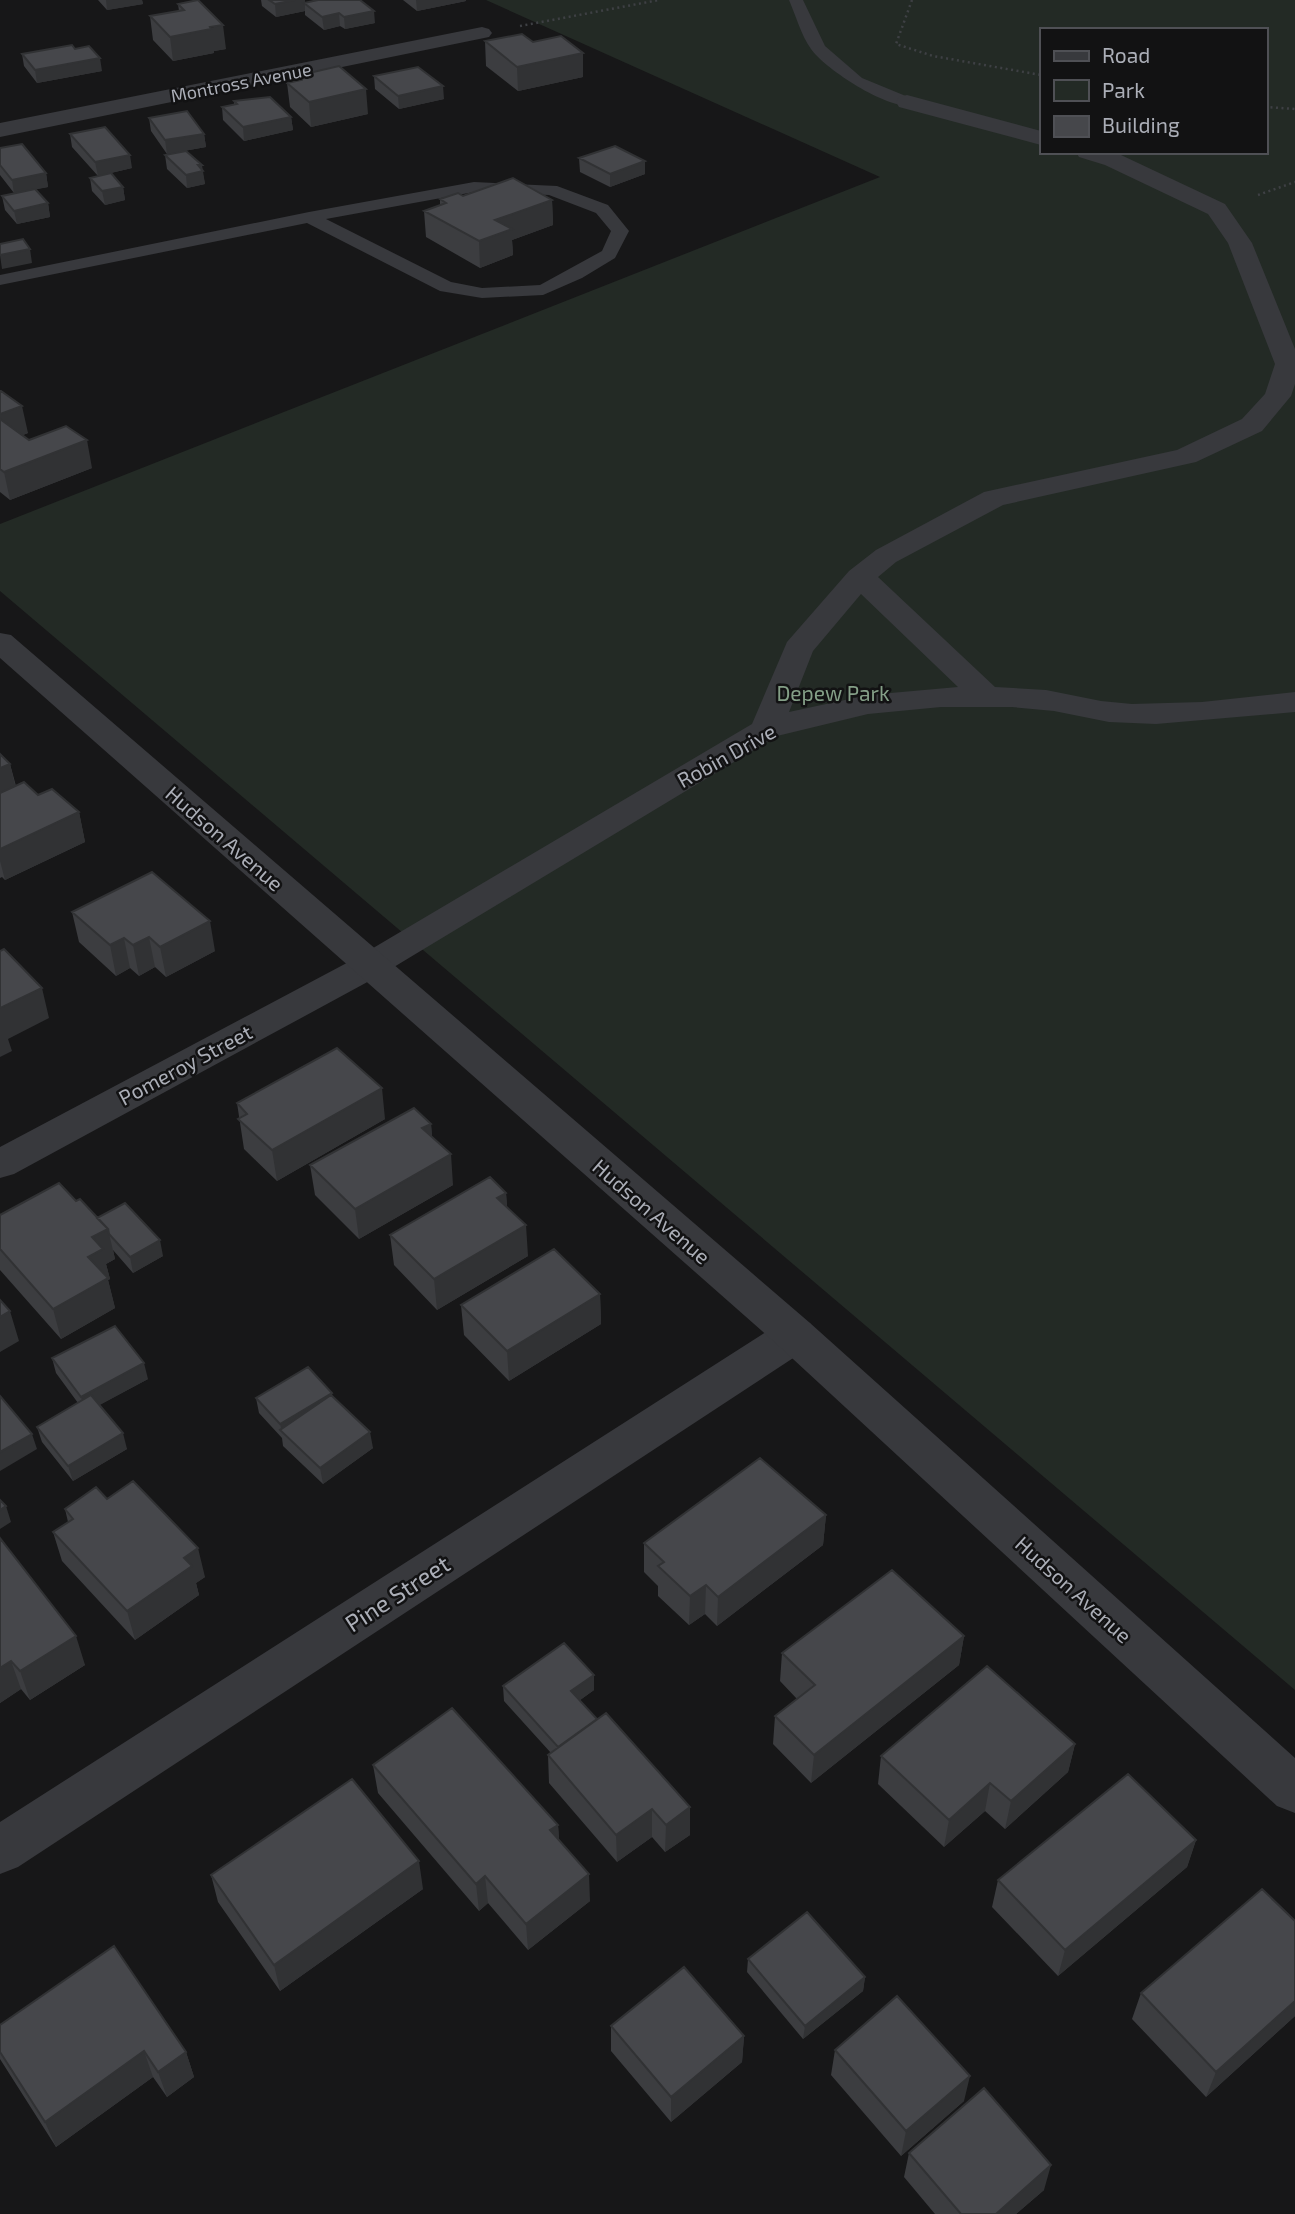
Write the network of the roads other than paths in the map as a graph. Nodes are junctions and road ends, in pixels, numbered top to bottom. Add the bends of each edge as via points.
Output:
1 (796, 0) edge
2 (482, 33) road end
3 (907, 102) joint
4 (0, 130) edge
5 (1040, 138) edge
6 (1094, 154) edge
7 (309, 217) junction
8 (0, 280) edge
9 (860, 578) junction
10 (0, 642) edge
11 (987, 697) junction
12 (1295, 702) edge
13 (766, 729) junction
14 (371, 965) junction
15 (0, 1164) edge
16 (795, 1335) junction
17 (1295, 1790) edge
18 (0, 1850) edge

1 - 3 lane via 818,48 856,81
2 - 4 street, Montross Avenue
3 - 5 street
6 - 9 street via 1217,209 1240,243 1288,364 1278,396 1252,425 1186,456 994,498 886,556
7 - 7 lane via 474,187 551,190 602,209 620,231 609,254 543,290 482,293 446,287
7 - 8 lane
9 - 11 street
9 - 13 street via 798,649
10 - 14 street, Hudson Avenue
11 - 12 street, Robin Drive via 1046,700 1109,712 1181,714
11 - 13 street, Robin Drive via 859,705 809,714
13 - 14 street, Robin Drive
14 - 15 street, Pomeroy Street
14 - 16 street, Hudson Avenue
16 - 17 street, Hudson Avenue
16 - 18 street, Pine Street

